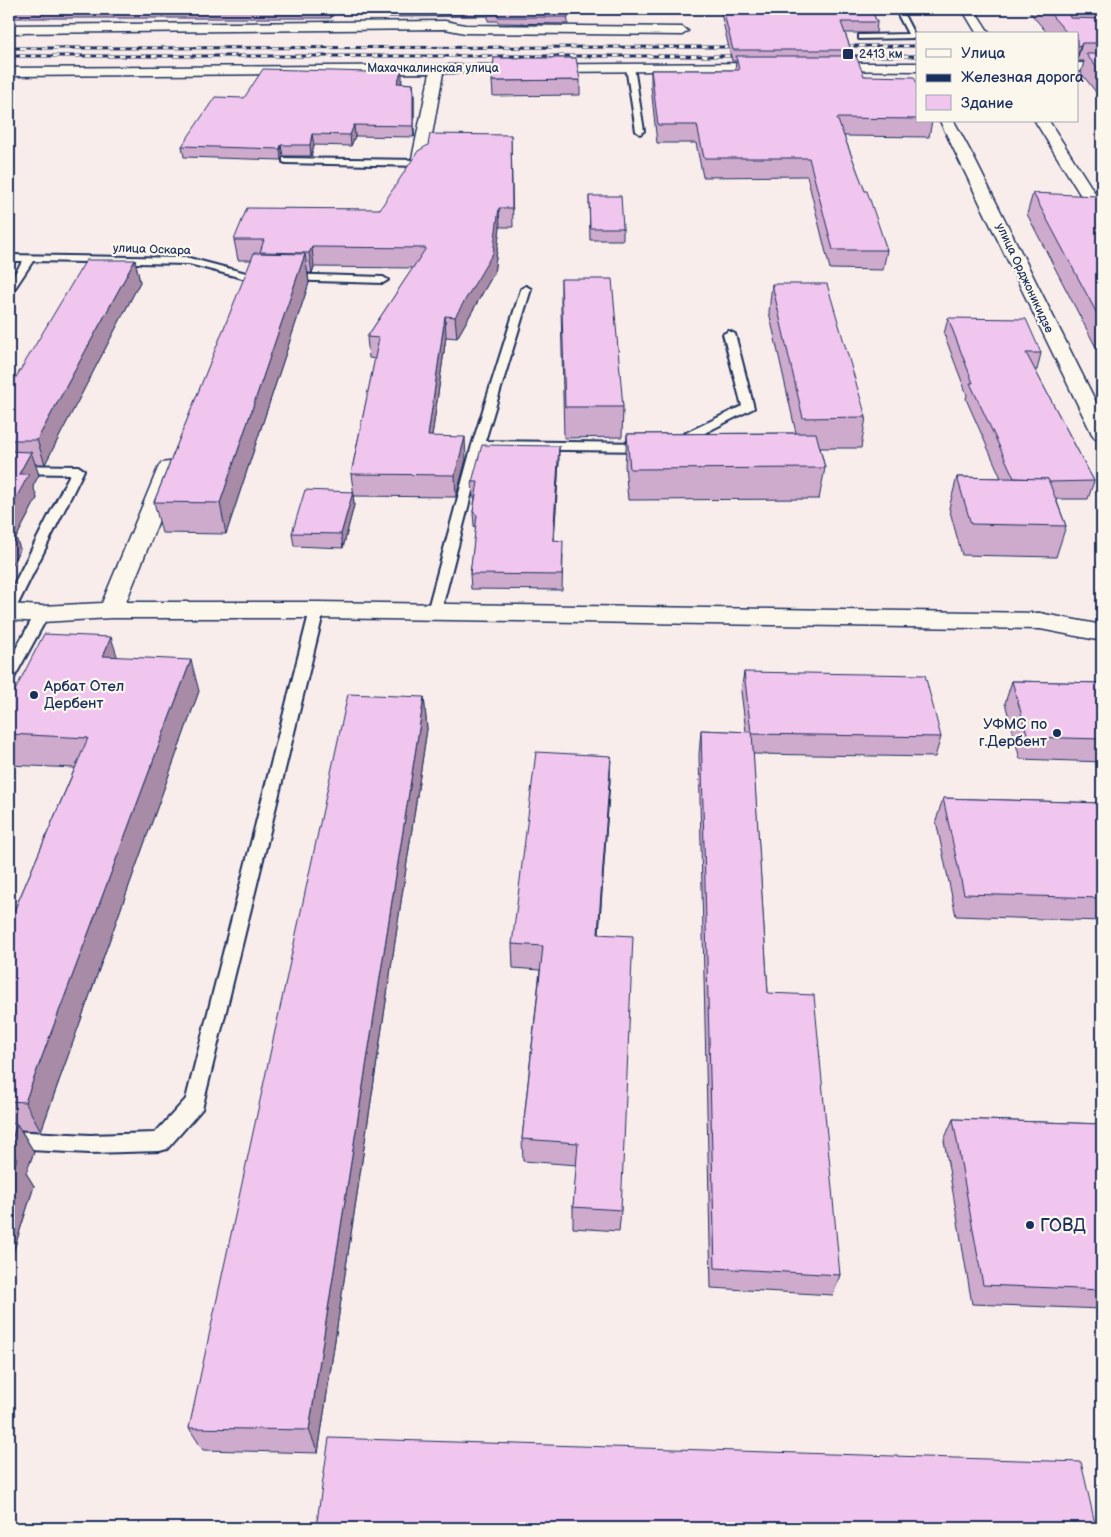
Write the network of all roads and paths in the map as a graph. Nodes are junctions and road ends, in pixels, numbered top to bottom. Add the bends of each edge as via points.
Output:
1 (448, 9) edge
2 (898, 9) edge
3 (968, 9) edge
4 (123, 15) dead end
5 (446, 25) junction
6 (9, 29) edge
7 (113, 29) junction
8 (682, 31) dead end
9 (983, 32) edge
10 (862, 37) edge
11 (630, 67) junction
12 (789, 67) edge
13 (808, 67) edge
14 (916, 67) edge
15 (1078, 67) edge
16 (1102, 67) edge
17 (436, 68) junction
18 (9, 72) edge
19 (948, 122) edge
20 (1043, 122) edge
21 (640, 131) dead end
22 (286, 160) edge
23 (419, 163) joint
24 (1102, 217) edge
25 (9, 258) edge
26 (30, 258) junction
27 (383, 280) edge
28 (526, 289) dead end
29 (9, 290) edge
30 (729, 334) dead end
31 (1102, 434) edge
32 (478, 444) junction
33 (175, 452) edge
34 (9, 469) edge
35 (9, 608) edge
36 (111, 610) junction
37 (317, 610) junction
38 (9, 612) edge
39 (434, 612) junction
40 (42, 614) junction
41 (1102, 616) edge
42 (1039, 620) junction
43 (1102, 633) edge
44 (9, 674) edge
45 (9, 1140) edge

1 - 5 street
2 - 10 lane via 913,36
3 - 9 street
4 - 7 street
5 - 7 street
5 - 8 street via 465,29
6 - 7 street
11 - 12 street, Махачкалинская улица
11 - 17 street, Махачкалинская улица
11 - 21 lane
13 - 14 street
15 - 16 street
17 - 18 street, Махачкалинская улица
17 - 23 street
19 - 31 street, улица Орджоникидзе
20 - 24 street
22 - 23 lane
25 - 26 lane, улица Оскара
26 - 27 lane, улица Оскара via 189,261 242,286
26 - 29 lane
28 - 32 lane
30 - 32 lane via 748,408 665,447
32 - 39 lane
33 - 36 street
34 - 35 lane via 78,470
36 - 37 street
36 - 40 street
37 - 39 street
37 - 45 lane via 195,1103 160,1142 90,1144
38 - 40 street
39 - 42 street
40 - 44 lane
41 - 42 street
42 - 43 street

